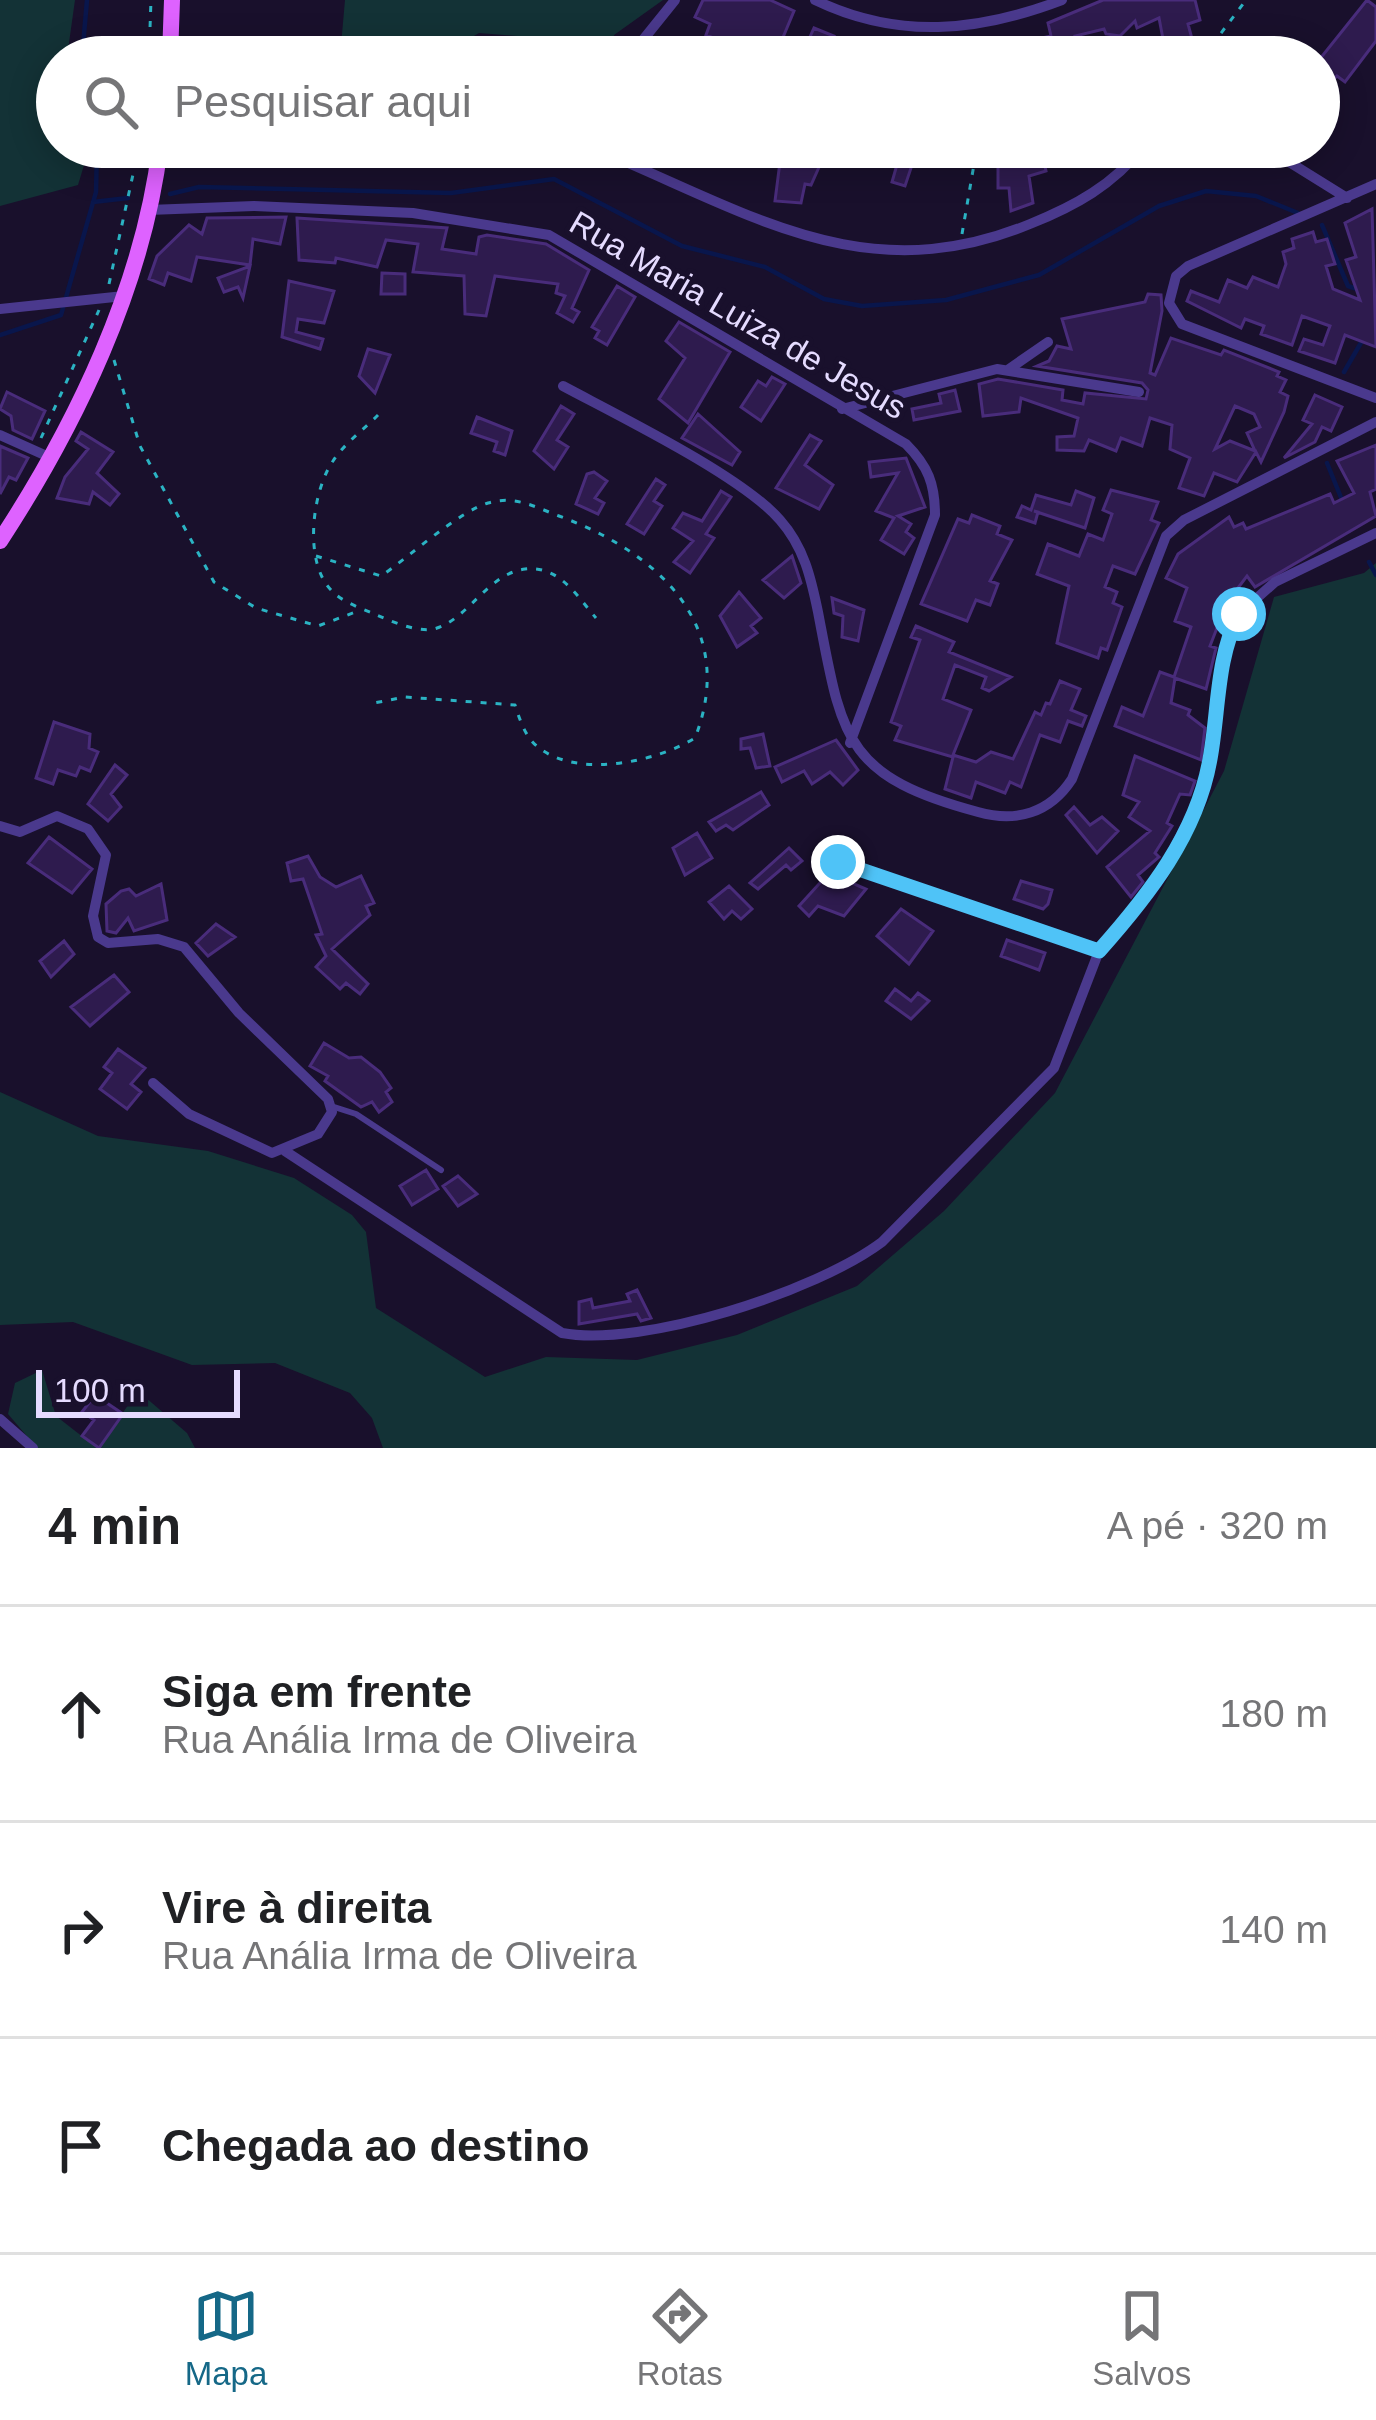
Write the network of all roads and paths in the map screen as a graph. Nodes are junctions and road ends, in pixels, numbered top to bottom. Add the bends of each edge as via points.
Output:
1 (151, 0) edge
2 (172, 0) edge
3 (675, 0) edge
4 (815, 0) edge
5 (1062, 0) edge
6 (1246, 0) edge
7 (841, 5) edge
8 (1004, 19) junction
9 (150, 36) edge
10 (171, 36) edge
11 (646, 36) edge
12 (1000, 36) edge
13 (1219, 36) edge
14 (134, 168) edge
15 (156, 168) edge
16 (639, 168) edge
17 (973, 168) edge
18 (1125, 168) edge
19 (1299, 168) edge
20 (1376, 184) edge
21 (1347, 198) junction
22 (149, 210) junction
23 (960, 248) junction
24 (124, 296) junction
25 (104, 298) junction
26 (0, 309) edge
27 (107, 336) junction
28 (1048, 343) dead end
29 (1009, 369) junction
30 (563, 386) dead end
31 (1139, 392) dead end
32 (1376, 398) edge
33 (842, 409) junction
34 (378, 415) dead end
35 (1376, 422) edge
36 (0, 435) edge
37 (42, 453) junction
38 (1376, 533) edge
39 (0, 541) edge
40 (316, 556) junction
41 (364, 609) junction
42 (596, 619) dead end
43 (374, 704) dead end
44 (850, 743) junction
45 (0, 826) edge
46 (838, 862) dead end
47 (1099, 951) junction
48 (153, 1083) dead end
49 (331, 1106) junction
50 (285, 1151) junction
51 (441, 1170) dead end
52 (0, 1419) edge
53 (33, 1448) edge

1 - 9 path
2 - 10 main road
3 - 11 street
4 - 7 street
5 - 8 street
6 - 13 path
7 - 8 street via 907,30
8 - 12 path
14 - 25 path
15 - 22 main road
16 - 23 street via 784,231 895,253
17 - 23 path
18 - 23 street via 1065,210
19 - 21 street
20 - 21 street
21 - 32 street via 1188,266 1176,276 1169,304 1182,325
22 - 24 main road
22 - 33 street, Rua Maria Luiza de Jesus via 412,213 549,235
24 - 25 street
24 - 27 main road
25 - 26 street
25 - 37 path
27 - 37 main road
27 - 41 path via 140,446 214,582 256,608 318,626
28 - 29 street
29 - 31 street
29 - 33 street
30 - 44 street via 778,518 810,574
33 - 44 street, Rua Maria Luiza de Jesus via 906,444 935,488 927,543
34 - 40 path via 333,460 318,510
35 - 44 street via 1166,536 1085,748 1046,808 992,816 939,802 890,778
36 - 37 street
37 - 39 main road
38 - 47 street via 1275,582 1239,614 1227,638 1199,800 1160,876
40 - 41 path via 332,592
40 - 43 path via 381,576 485,503 517,499 597,530 670,582 691,614 709,682 694,738 640,760 554,757 535,746 515,706 405,697
41 - 42 path via 439,628 522,569 565,580
45 - 49 street via 20,832 57,816 88,829 106,855 93,916 98,937 184,946
46 - 47 street
47 - 50 street via 1043,1084 882,1242 825,1278 672,1326 614,1337 562,1334
48 - 50 street via 221,1131
49 - 50 street via 326,1126
49 - 51 lane
52 - 53 street

